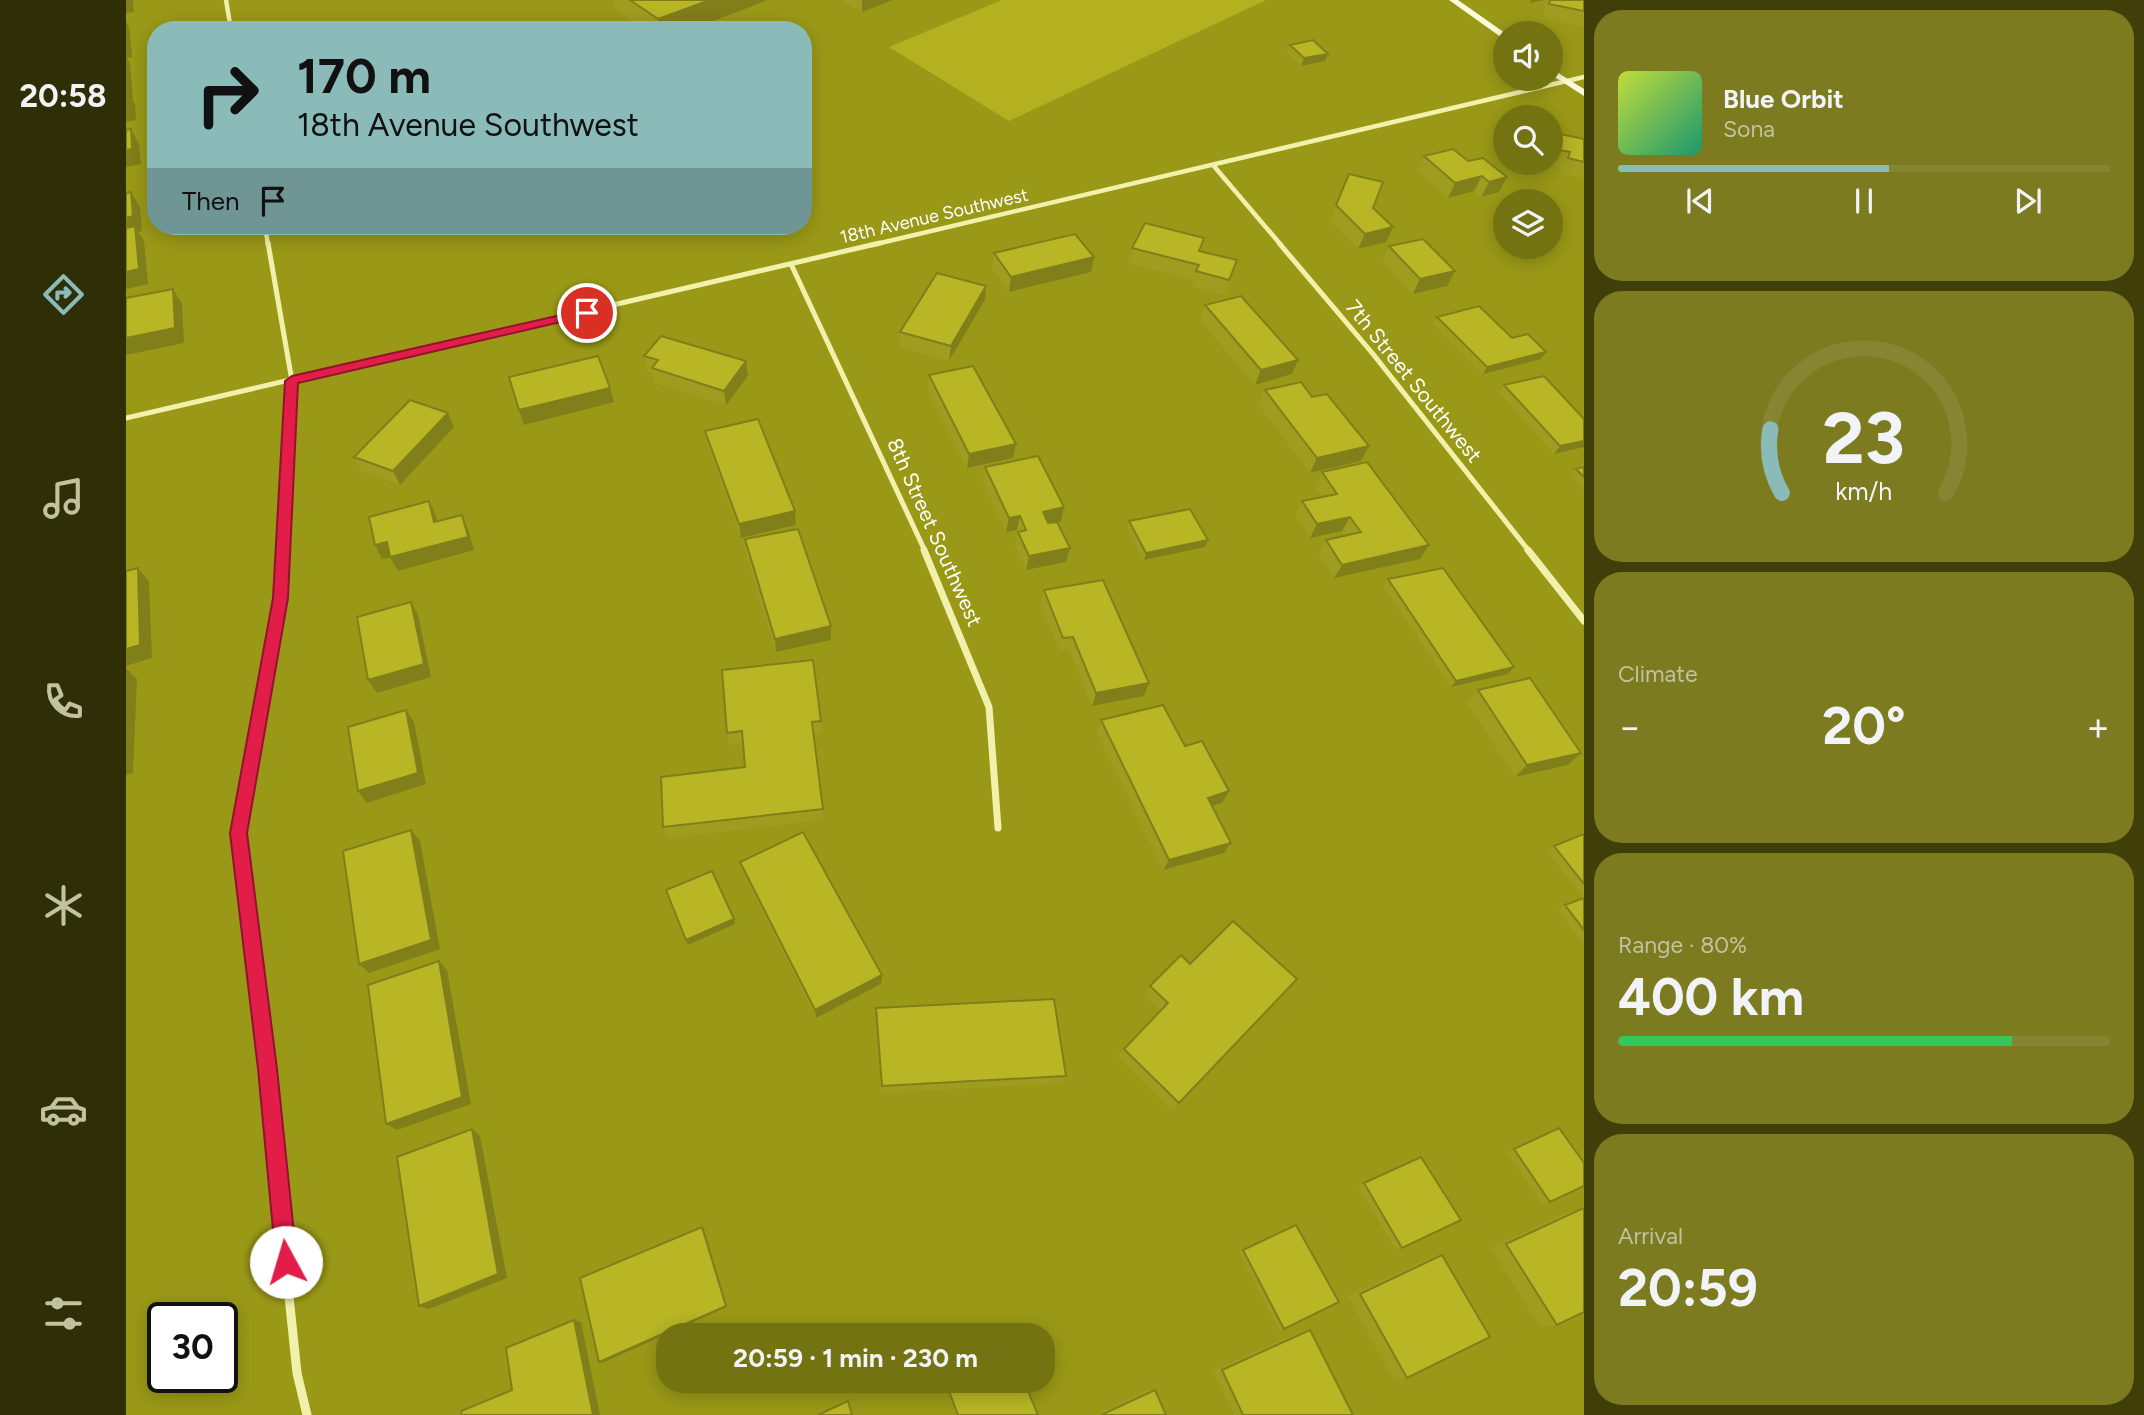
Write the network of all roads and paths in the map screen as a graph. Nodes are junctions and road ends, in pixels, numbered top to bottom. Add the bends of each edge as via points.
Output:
1 (226, 0) edge
2 (1453, 0) edge
3 (230, 21) edge
4 (1493, 28) edge
5 (1584, 77) edge
6 (1563, 79) edge
7 (1566, 81) junction
8 (1584, 93) edge
9 (1213, 165) junction
10 (267, 235) edge
11 (791, 264) junction
12 (292, 381) junction
13 (126, 418) edge
14 (1584, 621) edge
15 (998, 828) dead end
16 (307, 1415) edge

1 - 3 street
2 - 4 street
5 - 7 street, 18th Avenue Southwest
6 - 7 street
7 - 8 street
7 - 9 street, 18th Avenue Southwest
9 - 11 street, 18th Avenue Southwest
9 - 14 street, 7th Street Southwest via 1373,354
10 - 12 street
11 - 12 street, 18th Avenue Southwest
11 - 15 street, 8th Street Southwest via 949,604 989,707
12 - 13 street, 18th Avenue Southwest
12 - 16 street via 281,598 239,833 297,1373

